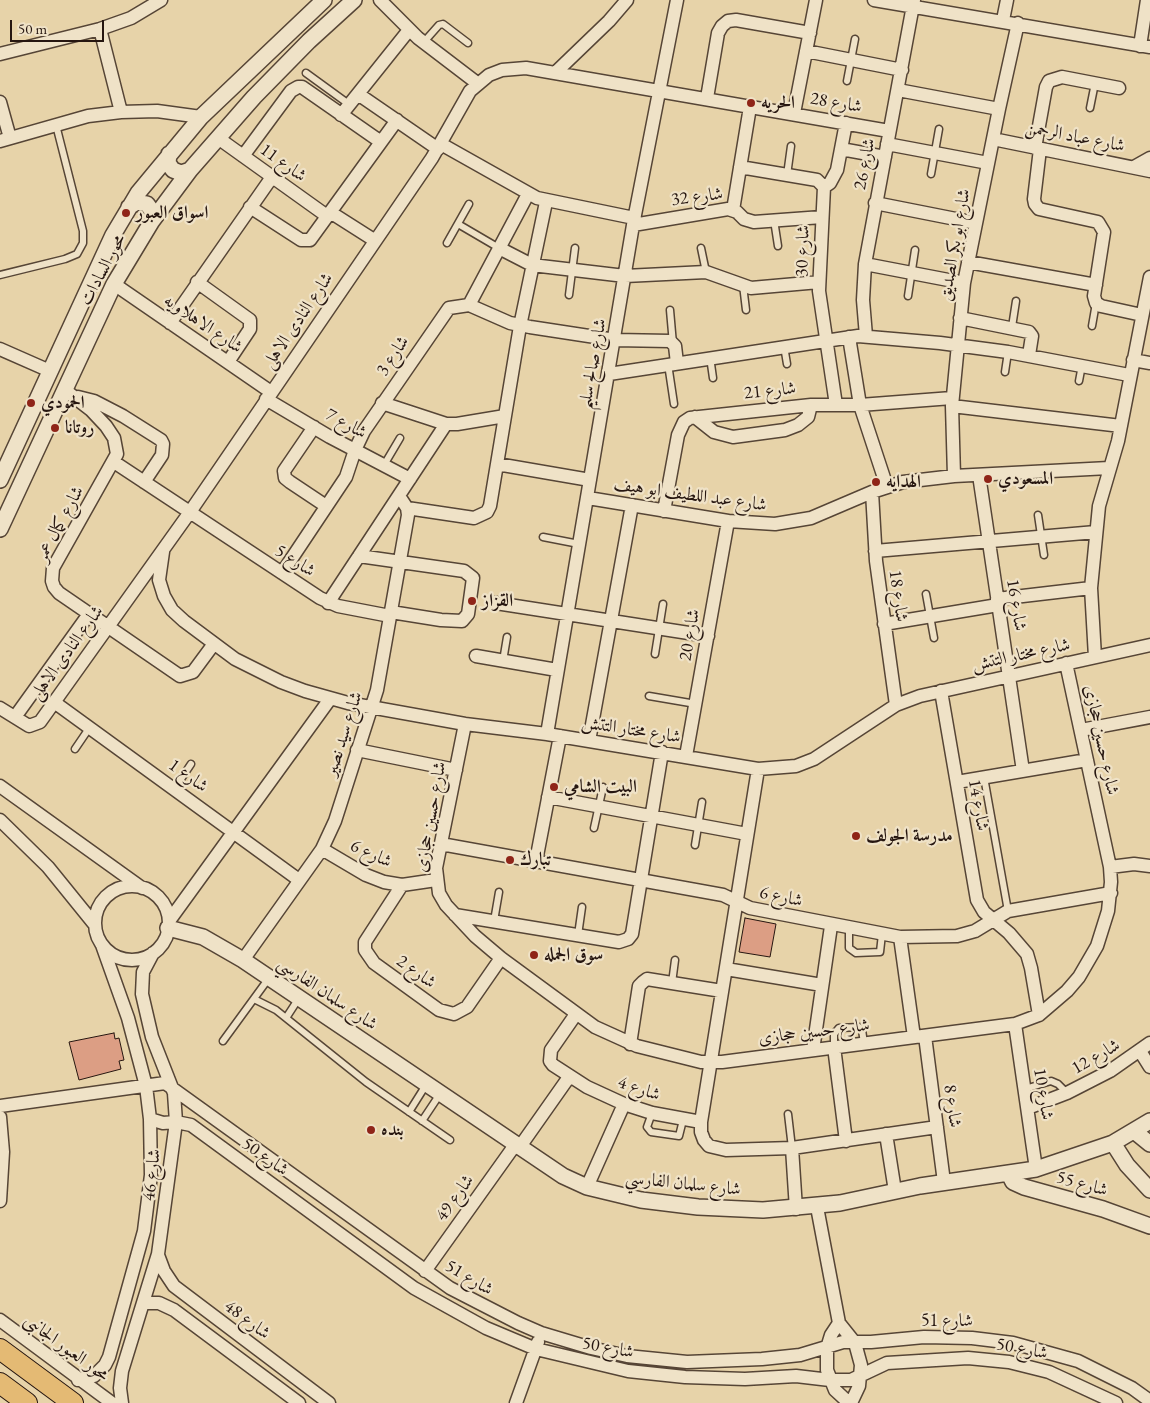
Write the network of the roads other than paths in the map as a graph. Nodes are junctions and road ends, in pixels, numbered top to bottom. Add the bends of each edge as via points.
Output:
1 (161, 0) edge
2 (324, 0) edge
3 (354, 0) edge
4 (380, 0) edge
5 (627, 0) edge
6 (677, 0) edge
7 (816, 0) edge
8 (874, 0) edge
9 (1007, 0) edge
10 (1147, 0) edge
11 (913, 3) edge
12 (1003, 20) junction
13 (1018, 23) junction
14 (100, 29) junction
15 (409, 30) junction
16 (810, 33) junction
17 (855, 38) dead end
18 (423, 42) junction
19 (468, 43) dead end
20 (1145, 46) edge
21 (1, 51) edge
22 (806, 51) junction
23 (851, 60) junction
24 (902, 70) junction
25 (306, 73) dead end
26 (555, 73) junction
27 (847, 81) dead end
28 (477, 83) junction
29 (1095, 83) junction
30 (1119, 88) dead end
31 (659, 90) junction
32 (898, 90) junction
33 (358, 94) junction
34 (707, 98) junction
35 (0, 102) edge
36 (750, 107) junction
37 (1090, 108) dead end
38 (998, 109) junction
39 (345, 110) junction
40 (122, 112) junction
41 (794, 113) junction
42 (201, 117) junction
43 (397, 120) junction
44 (846, 123) junction
45 (56, 125) junction
46 (939, 129) dead end
47 (889, 130) junction
48 (218, 138) junction
49 (5, 139) edge
50 (993, 139) junction
51 (381, 142) junction
52 (887, 144) junction
53 (440, 146) junction
54 (791, 146) dead end
55 (1037, 148) junction
56 (841, 149) junction
57 (935, 153) junction
58 (169, 154) junction
59 (243, 156) junction
60 (884, 157) junction
61 (1150, 158) edge
62 (988, 164) junction
63 (1134, 166) junction
64 (740, 167) junction
65 (190, 170) junction
66 (1150, 171) edge
67 (931, 174) dead end
68 (787, 175) junction
69 (272, 177) junction
70 (824, 188) junction
71 (528, 194) junction
72 (546, 202) junction
73 (875, 203) junction
74 (469, 204) dead end
75 (129, 207) junction
76 (250, 207) junction
77 (733, 210) junction
78 (329, 214) junction
79 (822, 217) junction
80 (774, 220) junction
81 (152, 221) junction
82 (634, 221) junction
83 (976, 223) junction
84 (458, 224) junction
85 (374, 240) junction
86 (447, 243) dead end
87 (778, 246) dead end
88 (499, 248) junction
89 (575, 248) dead end
90 (701, 248) dead end
91 (915, 250) dead end
92 (968, 262) junction
93 (865, 264) junction
94 (532, 265) junction
95 (572, 270) junction
96 (706, 272) junction
97 (912, 273) junction
98 (0, 275) edge
99 (625, 276) junction
100 (1150, 277) edge
101 (198, 282) junction
102 (819, 282) junction
103 (964, 282) junction
104 (114, 284) junction
105 (1096, 285) junction
106 (743, 286) junction
107 (569, 295) dead end
108 (908, 296) dead end
109 (1016, 301) dead end
110 (1096, 303) junction
111 (469, 305) junction
112 (670, 310) dead end
113 (746, 310) dead end
114 (1142, 315) junction
115 (960, 318) junction
116 (170, 323) junction
117 (520, 326) junction
118 (1092, 326) dead end
119 (1012, 327) junction
120 (866, 336) junction
121 (849, 337) junction
122 (615, 340) junction
123 (826, 340) junction
124 (674, 344) junction
125 (956, 345) junction
126 (784, 346) junction
127 (0, 349) edge
128 (1008, 352) junction
129 (1029, 355) junction
130 (710, 358) junction
131 (1133, 360) junction
132 (228, 362) junction
133 (672, 363) junction
134 (1150, 363) edge
135 (788, 364) dead end
136 (1082, 365) junction
137 (50, 371) junction
138 (1005, 372) dead end
139 (609, 374) junction
140 (1129, 376) junction
141 (713, 378) dead end
142 (1079, 380) dead end
143 (70, 393) junction
144 (269, 396) junction
145 (952, 402) junction
146 (382, 403) junction
147 (674, 404) dead end
148 (811, 404) junction
149 (836, 404) junction
150 (860, 405) junction
151 (505, 416) junction
152 (695, 417) junction
153 (446, 424) junction
154 (1121, 426) junction
155 (314, 427) junction
156 (400, 438) dead end
157 (355, 450) junction
158 (114, 462) junction
159 (497, 464) junction
160 (384, 465) junction
161 (1109, 468) junction
162 (979, 475) junction
163 (954, 476) junction
164 (410, 479) junction
165 (0, 480) edge
166 (590, 480) junction
167 (144, 482) junction
168 (886, 487) junction
169 (872, 492) junction
170 (398, 496) junction
171 (588, 498) junction
172 (326, 506) junction
173 (632, 506) junction
174 (407, 508) junction
175 (664, 511) junction
176 (190, 512) junction
177 (1038, 516) dead end
178 (728, 521) junction
179 (0, 529) edge
180 (1096, 532) junction
181 (1041, 536) junction
182 (543, 537) dead end
183 (988, 541) junction
184 (579, 544) junction
185 (163, 550) junction
186 (875, 552) junction
187 (1044, 555) dead end
188 (359, 556) junction
189 (400, 562) junction
190 (282, 573) junction
191 (1091, 588) junction
192 (926, 594) dead end
193 (998, 602) junction
194 (328, 603) junction
195 (496, 603) dead end
196 (663, 604) dead end
197 (89, 614) junction
198 (391, 614) junction
199 (567, 614) junction
200 (930, 616) junction
201 (611, 621) junction
202 (884, 624) junction
203 (108, 627) junction
204 (659, 628) junction
205 (708, 636) junction
206 (507, 637) dead end
207 (934, 638) dead end
208 (213, 645) junction
209 (1150, 645) edge
210 (655, 654) dead end
211 (476, 656) dead end
212 (1095, 657) junction
213 (503, 661) junction
214 (1066, 663) junction
215 (557, 670) junction
216 (1009, 675) junction
217 (941, 691) junction
218 (648, 696) dead end
219 (330, 699) junction
220 (54, 702) junction
221 (696, 704) junction
222 (896, 705) junction
223 (372, 707) junction
224 (0, 708) edge
225 (15, 717) junction
226 (1150, 717) edge
227 (466, 724) junction
228 (90, 727) junction
229 (1081, 730) junction
230 (546, 734) junction
231 (560, 736) junction
232 (589, 741) junction
233 (75, 749) dead end
234 (357, 750) junction
235 (662, 752) junction
236 (686, 756) junction
237 (1087, 760) junction
238 (191, 764) dead end
239 (758, 769) junction
240 (456, 770) junction
241 (1023, 771) junction
242 (984, 777) junction
243 (957, 782) junction
244 (0, 786) edge
245 (603, 786) dead end
246 (175, 788) junction
247 (548, 798) junction
248 (702, 802) dead end
249 (599, 807) junction
250 (651, 816) junction
251 (0, 820) edge
252 (698, 824) junction
253 (594, 828) dead end
254 (236, 832) junction
255 (748, 834) junction
256 (441, 844) junction
257 (694, 845) dead end
258 (322, 849) junction
259 (536, 861) junction
260 (1148, 863) edge
261 (1110, 867) junction
262 (641, 879) junction
263 (299, 880) junction
264 (436, 880) junction
265 (402, 885) junction
266 (142, 888) junction
267 (499, 892) dead end
268 (1111, 893) junction
269 (736, 903) junction
270 (582, 907) dead end
271 (1008, 911) junction
272 (455, 915) junction
273 (993, 920) junction
274 (494, 921) junction
275 (95, 925) junction
276 (169, 925) junction
277 (830, 926) junction
278 (849, 929) junction
279 (882, 934) junction
280 (578, 935) junction
281 (900, 938) junction
282 (102, 945) junction
283 (153, 953) junction
284 (501, 958) junction
285 (243, 960) junction
286 (675, 960) dead end
287 (726, 969) junction
288 (270, 978) junction
289 (672, 983) junction
290 (822, 985) junction
291 (722, 991) junction
292 (299, 998) junction
293 (254, 999) junction
294 (576, 1014) junction
295 (1039, 1015) junction
296 (286, 1018) junction
297 (1015, 1024) junction
298 (919, 1036) junction
299 (223, 1041) dead end
300 (630, 1044) junction
301 (864, 1044) junction
302 (834, 1047) junction
303 (1145, 1047) edge
304 (813, 1050) junction
305 (711, 1063) junction
306 (1150, 1067) edge
307 (569, 1077) junction
308 (426, 1085) junction
309 (146, 1086) junction
310 (170, 1086) junction
311 (1025, 1088) junction
312 (1067, 1093) junction
313 (440, 1094) junction
314 (624, 1104) junction
315 (0, 1106) edge
316 (1028, 1108) junction
317 (409, 1112) junction
318 (652, 1113) junction
319 (788, 1114) dead end
320 (0, 1117) edge
321 (150, 1119) junction
322 (683, 1120) junction
323 (422, 1121) junction
324 (1150, 1121) edge
325 (176, 1122) junction
326 (701, 1122) junction
327 (937, 1127) junction
328 (1134, 1132) junction
329 (886, 1134) junction
330 (450, 1140) dead end
331 (846, 1141) junction
332 (1113, 1143) junction
333 (1150, 1144) edge
334 (517, 1146) junction
335 (792, 1148) junction
336 (1036, 1169) junction
337 (1009, 1174) junction
338 (944, 1182) junction
339 (587, 1187) junction
340 (1150, 1190) edge
341 (895, 1191) junction
342 (0, 1201) edge
343 (817, 1207) junction
344 (796, 1208) junction
345 (1150, 1226) edge
346 (158, 1254) junction
347 (425, 1271) junction
348 (143, 1303) junction
349 (0, 1320) edge
350 (839, 1323) junction
351 (541, 1333) junction
352 (855, 1343) junction
353 (827, 1348) junction
354 (0, 1349) edge
355 (536, 1349) junction
356 (861, 1377) junction
357 (78, 1380) junction
358 (830, 1380) junction
359 (0, 1383) edge
360 (1150, 1401) edge
361 (27, 1403) edge
362 (73, 1403) edge
363 (112, 1403) edge
364 (122, 1403) edge
365 (299, 1403) edge
366 (329, 1403) edge
367 (516, 1403) edge
368 (850, 1403) edge
369 (1116, 1403) edge

1 - 14 street via 131,18
2 - 42 street, محور السادات
3 - 48 street, محور السادات via 279,71
4 - 15 street
5 - 26 street
6 - 31 street, شارع صالح سليم
7 - 16 street
8 - 11 street
9 - 12 street
10 - 20 street
11 - 12 street
11 - 24 street, شارع 26
12 - 13 street
13 - 20 street
13 - 38 street, شارع ابو بكر الصديق
14 - 21 street
14 - 40 street
15 - 18 street
15 - 33 street
16 - 22 street
16 - 34 street via 736,20 728,22 718,33
17 - 23 lane
18 - 19 lane via 443,24
18 - 28 street
22 - 23 street
22 - 41 street
23 - 24 street
23 - 27 lane
24 - 32 street, شارع 26
25 - 39 lane
26 - 28 street via 516,68 489,75
26 - 31 street
28 - 53 street, شارع النادى الاهلى
29 - 30 street
29 - 37 lane
29 - 55 street via 1062,77 1049,81
31 - 34 street, شارع 28
31 - 82 street, شارع صالح سليم
32 - 38 street
32 - 47 street, شارع 26
33 - 39 street
33 - 43 street, شارع 32
34 - 36 street, شارع 28
35 - 49 street
36 - 41 street, شارع 28
36 - 64 street
38 - 50 street, شارع ابو بكر الصديق
39 - 51 street
39 - 59 street via 302,88 294,88
40 - 42 street via 157,111
40 - 45 street via 88,116
41 - 44 street, شارع 28
42 - 58 street, محور السادات
43 - 51 street
43 - 53 street, شارع 32
44 - 47 street, شارع 28
44 - 56 street
45 - 49 street
45 - 98 lane via 83,231 83,243 77,254 66,259
46 - 57 lane
47 - 52 street, شارع 26
48 - 59 street, شارع 11
48 - 65 street, محور السادات
50 - 55 street, شارع عباد الرحمن
50 - 62 street, شارع ابو بكر الصديق
51 - 78 street
52 - 57 street
52 - 60 street, شارع 26
53 - 71 street, شارع 32
53 - 85 street, شارع النادى الاهلى
54 - 68 lane
55 - 63 street, شارع عباد الرحمن
55 - 105 street via 1035,204 1044,210 1102,226 1104,232
56 - 60 street
56 - 70 street via 834,177
57 - 62 street
57 - 67 lane
58 - 65 street via 168,163 173,170 181,173
58 - 75 street, محور السادات
59 - 69 street, شارع 11
60 - 73 street, شارع 26
61 - 63 street
62 - 83 street, شارع ابو بكر الصديق
63 - 66 street, شارع عباد الرحمن
64 - 68 street
64 - 77 street
65 - 81 street, محور السادات
68 - 70 street via 817,180
69 - 76 street
69 - 78 street, شارع 11
70 - 79 street, شارع 30
71 - 72 street, شارع 32
71 - 88 street
72 - 82 street, شارع 32
72 - 94 street
73 - 83 street
73 - 93 street, شارع 26
74 - 84 lane
75 - 81 street via 137,202 147,204 152,211
75 - 137 street, محور السادات
76 - 78 street via 304,241 310,240
76 - 101 street
77 - 80 street, شارع 32 via 749,221
77 - 82 street, شارع 32
78 - 85 street, شارع 11
79 - 80 street, شارع 32
79 - 102 street, شارع 30
80 - 87 lane
81 - 104 street, محور السادات
82 - 99 street, شارع صالح سليم
83 - 92 street, شارع ابو بكر الصديق
84 - 86 lane
84 - 88 lane
85 - 144 street, شارع النادى الاهلى
88 - 94 street
88 - 111 street
89 - 95 lane
90 - 96 lane
91 - 97 lane
92 - 103 street, شارع ابو بكر الصديق
92 - 105 street
93 - 97 street
93 - 120 street, شارع 26 via 862,300
94 - 95 street
94 - 117 street
95 - 99 street
95 - 107 lane
96 - 99 street
96 - 106 street
97 - 103 street
97 - 108 lane
99 - 122 street, شارع صالح سليم
100 - 114 street
101 - 116 street
101 - 132 street via 250,320 250,329
102 - 106 street via 761,288
102 - 123 street, شارع 30
103 - 115 street, شارع ابو بكر الصديق
104 - 116 street, شارع الاهلاويه
104 - 143 street, محور السادات
105 - 110 street
106 - 113 lane
109 - 119 lane
110 - 114 street
110 - 118 lane
111 - 117 street
111 - 146 street, شارع 3 via 449,308
112 - 124 lane
114 - 131 street
115 - 119 street
115 - 125 street, شارع ابو بكر الصديق
116 - 132 street, شارع الاهلاويه
117 - 122 street
117 - 151 street
119 - 129 street via 1030,332
120 - 121 street
120 - 125 street
121 - 123 street
121 - 150 street
122 - 124 street via 667,341
122 - 139 street, شارع صالح سليم
123 - 126 street
123 - 149 street, شارع 30
124 - 133 street
125 - 128 street
125 - 145 street, شارع ابو بكر الصديق
126 - 130 street
126 - 135 lane
127 - 137 street
128 - 129 street
128 - 138 lane
129 - 136 street
130 - 133 street
130 - 141 lane
131 - 134 street
131 - 140 street
132 - 144 street, شارع الاهلاويه
133 - 139 street
133 - 147 lane
136 - 140 street
136 - 142 lane
137 - 165 street, محور السادات
139 - 166 street, شارع صالح سليم
140 - 154 street
143 - 158 street via 91,410 114,438 117,454
143 - 167 street via 116,412 161,440 162,455
143 - 179 street, محور السادات
144 - 155 street, شارع 7
144 - 176 street, شارع النادى الاهلى
145 - 150 street, شارع 21
145 - 154 street, شارع 21
145 - 163 street, شارع ابو بكر الصديق
146 - 153 street
146 - 157 street, شارع 3
148 - 149 street, شارع 21
148 - 152 street, شارع 21
148 - 152 street via 808,417 798,425 785,430 733,437 714,432
149 - 150 street, شارع 21
150 - 168 street
151 - 153 street
151 - 159 street
152 - 175 street via 684,422 678,435
153 - 164 street
154 - 161 street
155 - 157 street, شارع 7
155 - 172 street via 284,471 285,478
156 - 160 lane
157 - 160 street, شارع 7
157 - 172 street, شارع 3 via 346,477
158 - 167 street, شارع 5
158 - 197 street, شارع كمال عمر via 51,574 54,588
159 - 166 street
159 - 174 street via 490,506 481,516 474,518
160 - 164 street, شارع 7
161 - 162 street, شارع عبد اللطيف ابو هيف
161 - 180 street
162 - 163 street, شارع عبد اللطيف ابو هيف
162 - 183 street, شارع 16
163 - 168 street, شارع عبد اللطيف ابو هيف
164 - 170 street
166 - 171 street, شارع صالح سليم
167 - 176 street, شارع 5
168 - 169 street, شارع عبد اللطيف ابو هيف
169 - 178 street, شارع عبد اللطيف ابو هيف via 811,518 793,522 756,524
169 - 186 street, شارع 18
170 - 174 street
170 - 188 street
171 - 173 street, شارع عبد اللطيف ابو هيف
171 - 184 street, شارع صالح سليم
172 - 190 street, شارع 3
173 - 175 street, شارع عبد اللطيف ابو هيف
173 - 201 street
174 - 189 street, شارع سيد نصير
175 - 178 street, شارع عبد اللطيف ابو هيف
176 - 185 street, شارع النادى الاهلى
176 - 190 street, شارع 5
177 - 181 lane
178 - 205 street, شارع 20
180 - 181 street
180 - 191 street
181 - 183 street
181 - 187 lane
182 - 184 lane
183 - 186 street
183 - 193 street, شارع 16
184 - 199 street, شارع صالح سليم
185 - 203 street, شارع النادى الاهلى
185 - 208 street, شارع مختار التتش via 159,580 164,596 172,610
186 - 202 street, شارع 18
188 - 189 street, شارع 5
188 - 194 street
189 - 198 street, شارع سيد نصير
189 - 198 street, شارع 5 via 468,572 473,578 468,614 458,622
190 - 194 street, شارع 5
191 - 193 street
191 - 212 street
192 - 200 lane
193 - 200 street
193 - 216 street, شارع 16
194 - 198 street, شارع 5
195 - 199 street
196 - 204 lane
197 - 203 street, شارع كمال عمر
197 - 225 street
198 - 223 street, شارع سيد نصير
199 - 201 street
199 - 215 street, شارع صالح سليم
200 - 202 street
200 - 207 lane
201 - 204 street
201 - 232 street
202 - 222 street, شارع 18
203 - 208 street, شارع كمال عمر via 180,676 193,672
203 - 220 street, شارع النادى الاهلى
204 - 205 street
204 - 210 lane
205 - 221 street, شارع 20
206 - 213 lane
208 - 219 street, شارع مختار التتش via 265,675
209 - 212 street, شارع مختار التتش
211 - 213 street
212 - 214 street, شارع مختار التتش
213 - 215 street
214 - 216 street, شارع مختار التتش
214 - 229 street, شارع حسين حجازى
215 - 230 street, شارع صالح سليم
216 - 217 street, شارع مختار التتش
216 - 241 street, شارع 16
217 - 222 street, شارع مختار التتش
217 - 243 street, شارع 14
218 - 221 lane
219 - 223 street, شارع مختار التتش
219 - 254 street
220 - 225 street, شارع النادى الاهلى via 40,722 33,726
220 - 228 street, شارع 1
221 - 236 street, شارع 20
222 - 239 street, شارع مختار التتش via 814,759 796,766
223 - 227 street, شارع مختار التتش
223 - 234 street, شارع سيد نصير
224 - 225 street
226 - 229 street
227 - 230 street, شارع مختار التتش
227 - 240 street, شارع حسين حجازى
228 - 233 lane
228 - 246 street, شارع 1
229 - 237 street, شارع حسين حجازى
230 - 231 street, شارع مختار التتش
231 - 232 street, شارع مختار التتش
231 - 247 street
232 - 235 street, شارع مختار التتش
234 - 240 street
234 - 258 street, شارع سيد نصير
235 - 236 street, شارع مختار التتش
235 - 250 street
236 - 239 street, شارع مختار التتش
237 - 241 street
237 - 261 street, شارع حسين حجازى
238 - 246 lane
239 - 255 street
240 - 256 street, شارع حسين حجازى
241 - 242 street
242 - 243 street
242 - 271 lane
243 - 273 street, شارع 14 via 977,900
244 - 266 street
245 - 249 lane
246 - 254 street, شارع 1
247 - 249 street
247 - 259 street
248 - 252 lane
249 - 250 street
249 - 253 lane
250 - 252 street
250 - 262 street
251 - 275 street via 48,867
252 - 255 street
252 - 257 lane
254 - 263 street, شارع 1
254 - 276 street
255 - 269 street
256 - 259 street, شارع 6
256 - 264 street, شارع حسين حجازى
258 - 263 street, شارع سيد نصير
258 - 265 street, شارع 6 via 366,875
259 - 262 street, شارع 6
260 - 261 street
261 - 268 street, شارع حسين حجازى
262 - 269 street, شارع 6 via 723,895
262 - 280 street via 632,934 628,939 619,942
263 - 285 street, شارع سيد نصير
264 - 265 street, شارع 6
264 - 272 street, شارع حسين حجازى via 442,899
265 - 284 street, شارع 2 via 365,942 365,950 374,963 439,1010 454,1014 467,1007
266 - 275 street via 124,887 109,895 98,908
266 - 276 street via 160,900
267 - 274 lane
268 - 271 street, شارع 6
268 - 295 street, شارع حسين حجازى via 1104,928 1089,962 1067,991
269 - 277 street, شارع 6
269 - 287 street
270 - 280 lane
271 - 273 street, شارع 6
272 - 274 street
272 - 284 street, شارع حسين حجازى
273 - 281 street, شارع 6 via 975,932 957,936
273 - 295 street, شارع 14 via 1027,954
274 - 280 street
275 - 282 street
276 - 283 street via 166,938
276 - 285 street, شارع سلمان الفارسي via 203,938
277 - 278 street, شارع 6
277 - 290 street
278 - 279 street, شارع 6
278 - 279 lane via 849,948 856,953 880,952
279 - 281 street, شارع 6
281 - 298 street, شارع 8
282 - 283 street via 126,960 145,958
282 - 309 street, شارع 46 via 128,1018
283 - 310 street, شارع 46 via 143,972 142,994 152,1037
284 - 294 street, شارع حسين حجازى
285 - 288 street, شارع سلمان الفارسي
286 - 289 lane
287 - 290 street
287 - 291 street
288 - 292 street, شارع سلمان الفارسي
288 - 293 lane
289 - 291 street
289 - 300 street via 647,979 639,986
290 - 304 street
291 - 305 street
292 - 296 lane
292 - 308 street, شارع سلمان الفارسي
293 - 296 lane
293 - 299 lane
294 - 300 street, شارع حسين حجازى
294 - 307 street, شارع 4 via 550,1055 553,1065
295 - 297 street, شارع حسين حجازى
296 - 317 lane
297 - 298 street, شارع حسين حجازى
297 - 311 street, شارع 10
298 - 301 street, شارع حسين حجازى
298 - 327 street, شارع 8
300 - 305 street, شارع حسين حجازى
301 - 302 street, شارع حسين حجازى
301 - 302 lane via 859,1026 847,1027 836,1030
302 - 304 street, شارع حسين حجازى
302 - 331 street
303 - 306 street
303 - 312 street, شارع 12 via 1110,1072
304 - 305 street, شارع حسين حجازى
305 - 326 street
307 - 314 street, شارع 4
307 - 334 street
308 - 313 street, شارع سلمان الفارسي
308 - 317 lane
309 - 310 street via 158,1082
309 - 315 street
309 - 321 street, شارع 46
310 - 325 street, شارع 46 via 176,1100
310 - 347 street, شارع 51
311 - 312 lane via 1050,1081
311 - 316 street, شارع 10
312 - 316 street, شارع 12
313 - 323 lane
313 - 334 street, شارع سلمان الفارسي
314 - 318 street, شارع 4
314 - 339 street
316 - 336 street, شارع 10
317 - 323 lane
318 - 322 street, شارع 4
318 - 322 lane via 647,1127 651,1132 679,1136
319 - 335 lane
320 - 342 street via 3,1152
321 - 325 street, شارع 50
321 - 357 street, شارع 46 via 152,1147 148,1203 137,1258 106,1365 94,1376
322 - 326 street, شارع 4
323 - 330 lane
324 - 328 street, شارع سلمان الفارسي
325 - 346 street, شارع 46
325 - 355 street, شارع 50 via 197,1129 414,1288 486,1328
326 - 335 street via 704,1140 716,1148
327 - 329 street
327 - 338 street, شارع 8
328 - 332 street, شارع سلمان الفارسي
328 - 333 street
329 - 331 street
329 - 341 street
331 - 335 street
332 - 336 street, شارع سلمان الفارسي
332 - 340 street via 1127,1165
334 - 339 street, شارع سلمان الفارسي via 563,1176
334 - 347 street, شارع 49
335 - 344 street
336 - 337 street, شارع سلمان الفارسي
337 - 338 street, شارع سلمان الفارسي
337 - 345 street, شارع 55 via 1013,1182 1024,1187
338 - 341 street, شارع سلمان الفارسي
339 - 344 street, شارع سلمان الفارسي via 670,1205 730,1209
341 - 343 street, شارع سلمان الفارسي
343 - 344 street, شارع سلمان الفارسي
343 - 350 street
346 - 348 street, شارع 46
346 - 366 street, شارع 48 via 174,1286
347 - 351 street, شارع 51 via 472,1301
348 - 364 street, شارع 46 via 122,1371
348 - 365 street, شارع 48 via 159,1303 174,1310
349 - 357 street, محور العبور الجانبى
350 - 352 street
350 - 353 street
351 - 353 street, شارع 51 via 627,1356 687,1362 762,1359
351 - 355 street
352 - 353 street, شارع 51
352 - 356 street
352 - 360 street, شارع 51 via 924,1337 1013,1343 1052,1352 1094,1368
353 - 358 street via 826,1365
354 - 362 highway
355 - 358 street, شارع 50 via 595,1364 676,1376 745,1379 806,1376
355 - 367 street
356 - 358 street, شارع 50
356 - 368 street
356 - 369 street, شارع 50 via 887,1364 968,1358 1009,1362 1073,1381
357 - 363 street, محور العبور الجانبى
358 - 368 street
359 - 361 highway

